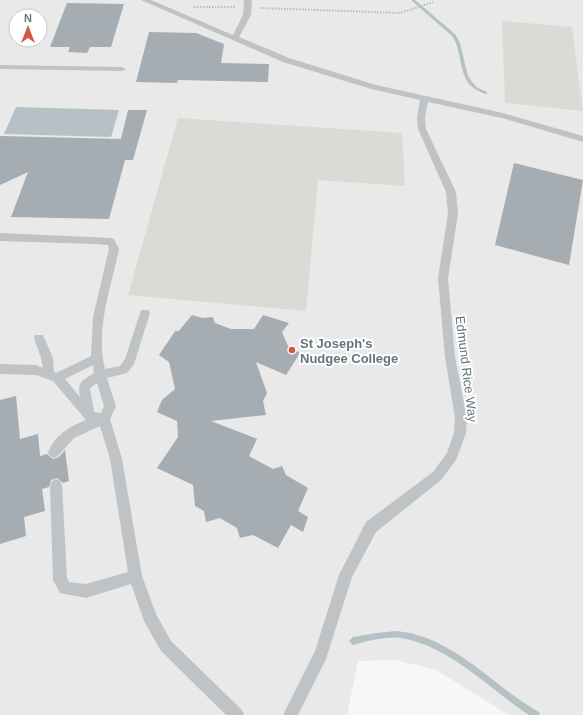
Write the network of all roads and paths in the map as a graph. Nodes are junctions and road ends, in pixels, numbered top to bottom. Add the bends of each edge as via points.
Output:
1 (145, 0) edge
2 (433, 2) dead end
3 (248, 4) edge
4 (165, 9) junction
5 (235, 39) junction
6 (0, 67) edge
7 (122, 70) dead end
8 (424, 98) junction
9 (583, 139) edge
10 (0, 237) edge
11 (145, 313) dead end
12 (39, 338) dead end
13 (97, 358) junction
14 (0, 369) edge
15 (53, 376) junction
16 (100, 376) junction
17 (89, 416) junction
18 (104, 419) junction
19 (54, 452) dead end
20 (56, 485) dead end
21 (135, 576) junction
22 (237, 715) edge
23 (290, 715) edge

1 - 4 lane
2 - 3 path via 400,13
3 - 4 path
3 - 5 lane via 247,15
4 - 5 lane
5 - 8 lane via 286,60 374,88
6 - 7 lane
8 - 9 lane via 503,116
8 - 23 lane, Edmund Rice Way via 422,129 451,192 453,214 444,291 446,331 461,418 460,433 452,456 437,476 371,526 346,575 321,654
10 - 13 lane via 111,242 114,249 102,300 96,340
11 - 16 lane via 130,361 124,370
12 - 15 lane
13 - 15 lane
13 - 16 lane
14 - 15 lane via 36,370
15 - 17 lane
16 - 17 lane via 84,386
16 - 18 lane via 110,406
17 - 18 lane
18 - 19 lane via 64,437
18 - 21 lane via 116,459
20 - 21 lane via 60,580 65,588 86,591
21 - 22 lane via 150,618 166,646

